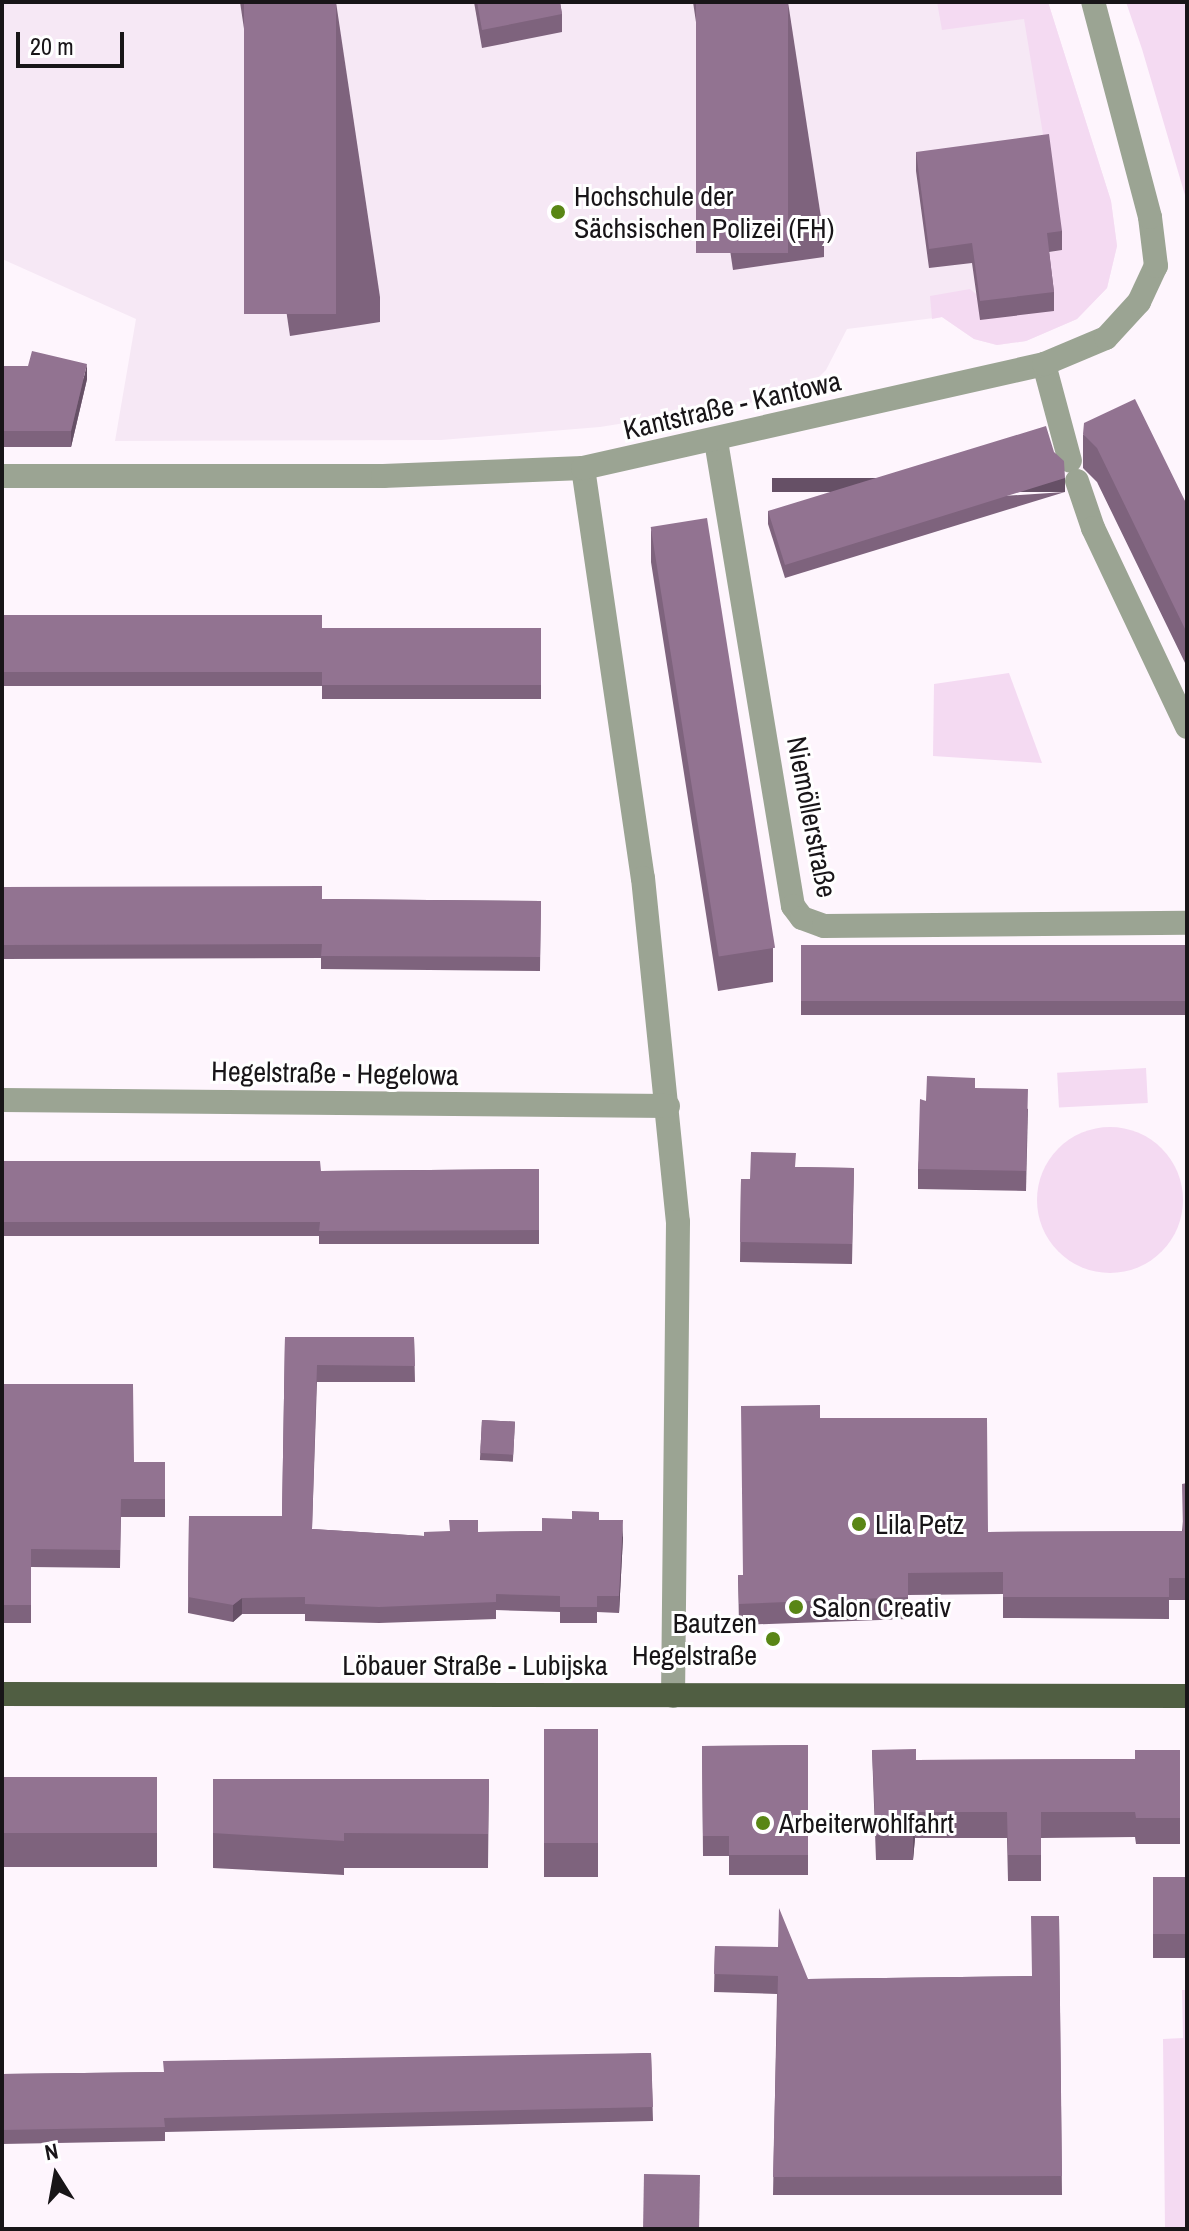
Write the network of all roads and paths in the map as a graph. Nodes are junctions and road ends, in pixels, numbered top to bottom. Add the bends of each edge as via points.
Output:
1 (1093, 2) edge
2 (1044, 364) junction
3 (716, 441) junction
4 (583, 468) junction
5 (2, 476) edge
6 (1187, 727) edge
7 (1187, 923) edge
8 (2, 1100) edge
9 (668, 1106) junction
10 (2, 1694) edge
11 (673, 1696) junction
12 (1187, 1696) edge

1 - 2 street, Kantstraße - Kantowa via 1150,217 1156,266 1139,302 1106,338
2 - 3 street, Kantstraße - Kantowa
2 - 6 street via 1093,528
3 - 4 street, Kantstraße - Kantowa
3 - 7 street, Niemöllerstraße via 793,906 802,918 824,926
4 - 5 street, Kantstraße - Kantowa via 383,476
4 - 9 street via 643,878
8 - 9 street, Hegelstraße - Hegelowa
9 - 11 street via 679,1301
10 - 11 main road, Löbauer Straße - Lubijska
11 - 12 main road, Löbauer Straße - Lubijska

